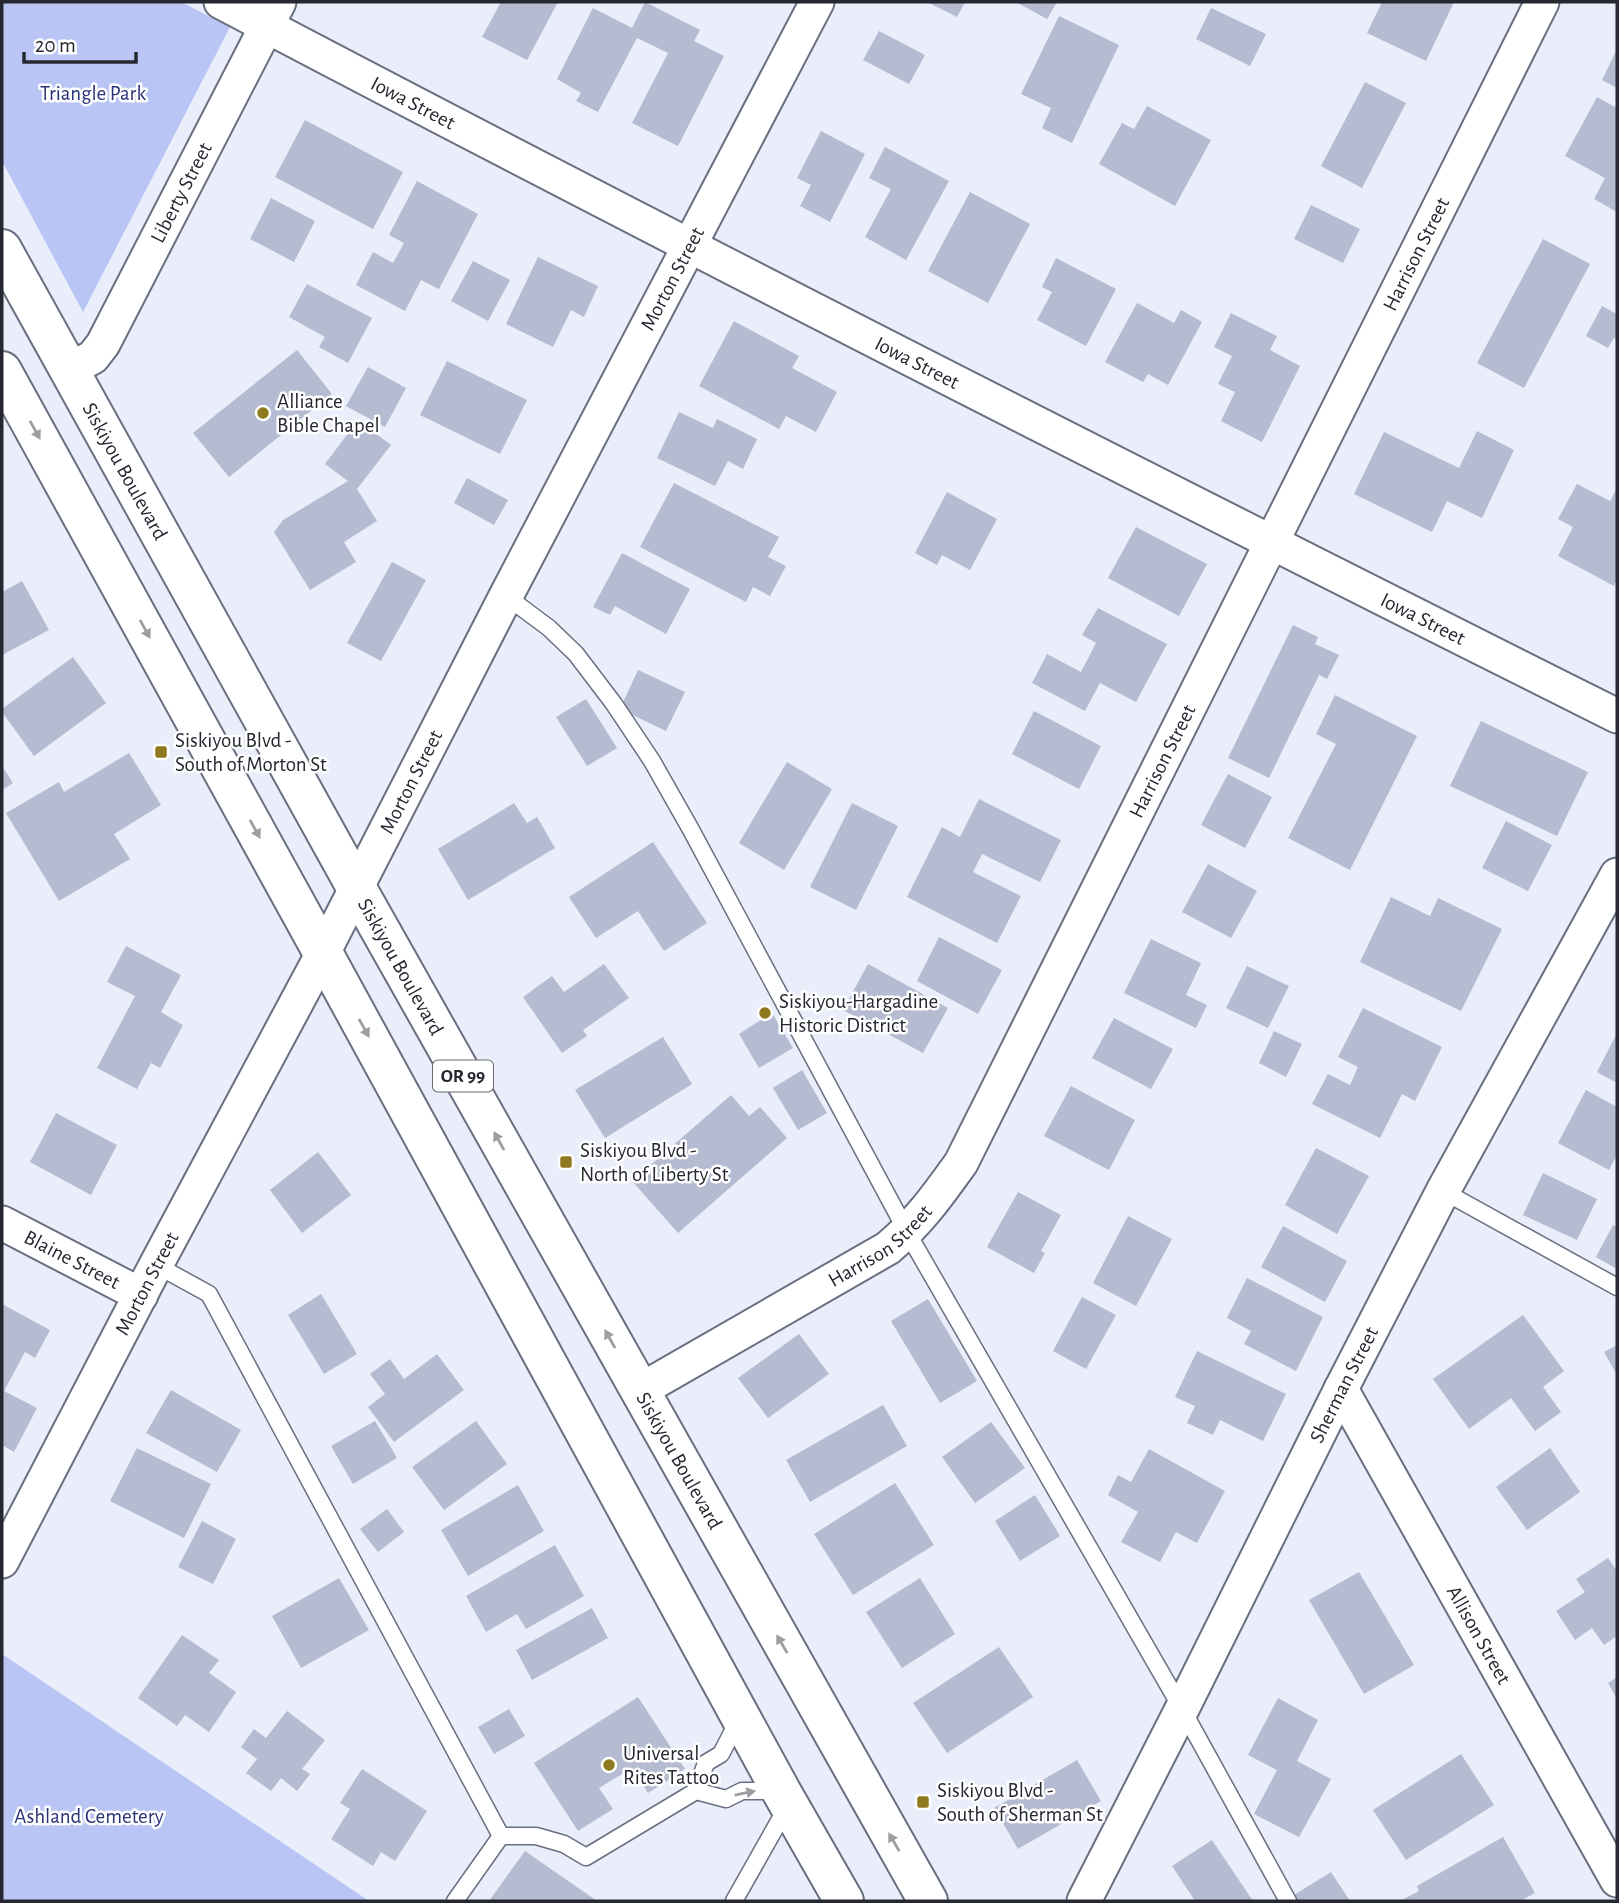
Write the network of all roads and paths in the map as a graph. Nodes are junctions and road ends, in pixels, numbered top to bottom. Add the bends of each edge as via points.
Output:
1 (221, 2) edge
2 (817, 2) edge
3 (1542, 2) edge
4 (273, 14) edge
5 (690, 247) junction
6 (2, 249) edge
7 (69, 370) junction
8 (2, 371) edge
9 (1272, 544) junction
10 (506, 596) junction
11 (1617, 716) edge
12 (1617, 875) edge
13 (356, 887) junction
14 (323, 953) junction
15 (1443, 1191) junction
16 (2, 1223) edge
17 (907, 1232) junction
18 (156, 1265) junction
19 (1617, 1287) edge
20 (141, 1295) junction
21 (1340, 1389) junction
22 (639, 1391) junction
23 (2, 1562) edge
24 (1182, 1709) junction
25 (740, 1717) junction
26 (696, 1791) junction
27 (785, 1798) junction
28 (501, 1836) junction
29 (1617, 1881) edge
30 (455, 1901) edge
31 (734, 1901) edge
32 (844, 1901) edge
33 (928, 1901) edge
34 (1084, 1901) edge
35 (1288, 1901) edge

1 - 4 street, Iowa Street
2 - 5 street, Morton Street
3 - 9 street, Harrison Street
4 - 5 street, Iowa Street
4 - 7 street, Liberty Street via 103,344 93,357
5 - 9 street, Iowa Street
5 - 10 street, Morton Street
6 - 7 main road, Siskiyou Boulevard / OR 99
7 - 13 main road, Siskiyou Boulevard / OR 99
8 -> 14 main road, OR 99
9 - 11 street, Iowa Street
9 - 17 street, Harrison Street via 961,1163
10 - 13 street, Morton Street
10 - 17 lane via 576,654 652,761
12 - 15 street, Sherman Street
13 - 14 street, Morton Street
22 -> 13 main road, Siskiyou Boulevard / OR 99
14 - 18 street, Morton Street
14 -> 25 main road, OR 99
15 - 19 lane
15 - 21 street, Sherman Street
16 - 20 street, Blaine Street
17 - 22 street, Harrison Street via 888,1248
17 - 24 lane
18 - 20 street, Morton Street
18 - 28 lane via 209,1294
20 - 23 street, Morton Street
21 - 24 street, Sherman Street
21 - 29 street, Allison Street
33 -> 22 main road, Siskiyou Boulevard / OR 99
24 - 34 street, Sherman Street
24 - 35 lane
25 - 26 lane via 721,1754 706,1763
25 - 27 main road, OR 99
26 -> 27 lane via 726,1799 742,1791
26 - 28 lane via 586,1857 536,1836
27 - 31 lane
27 - 32 main road, OR 99
28 - 30 lane

